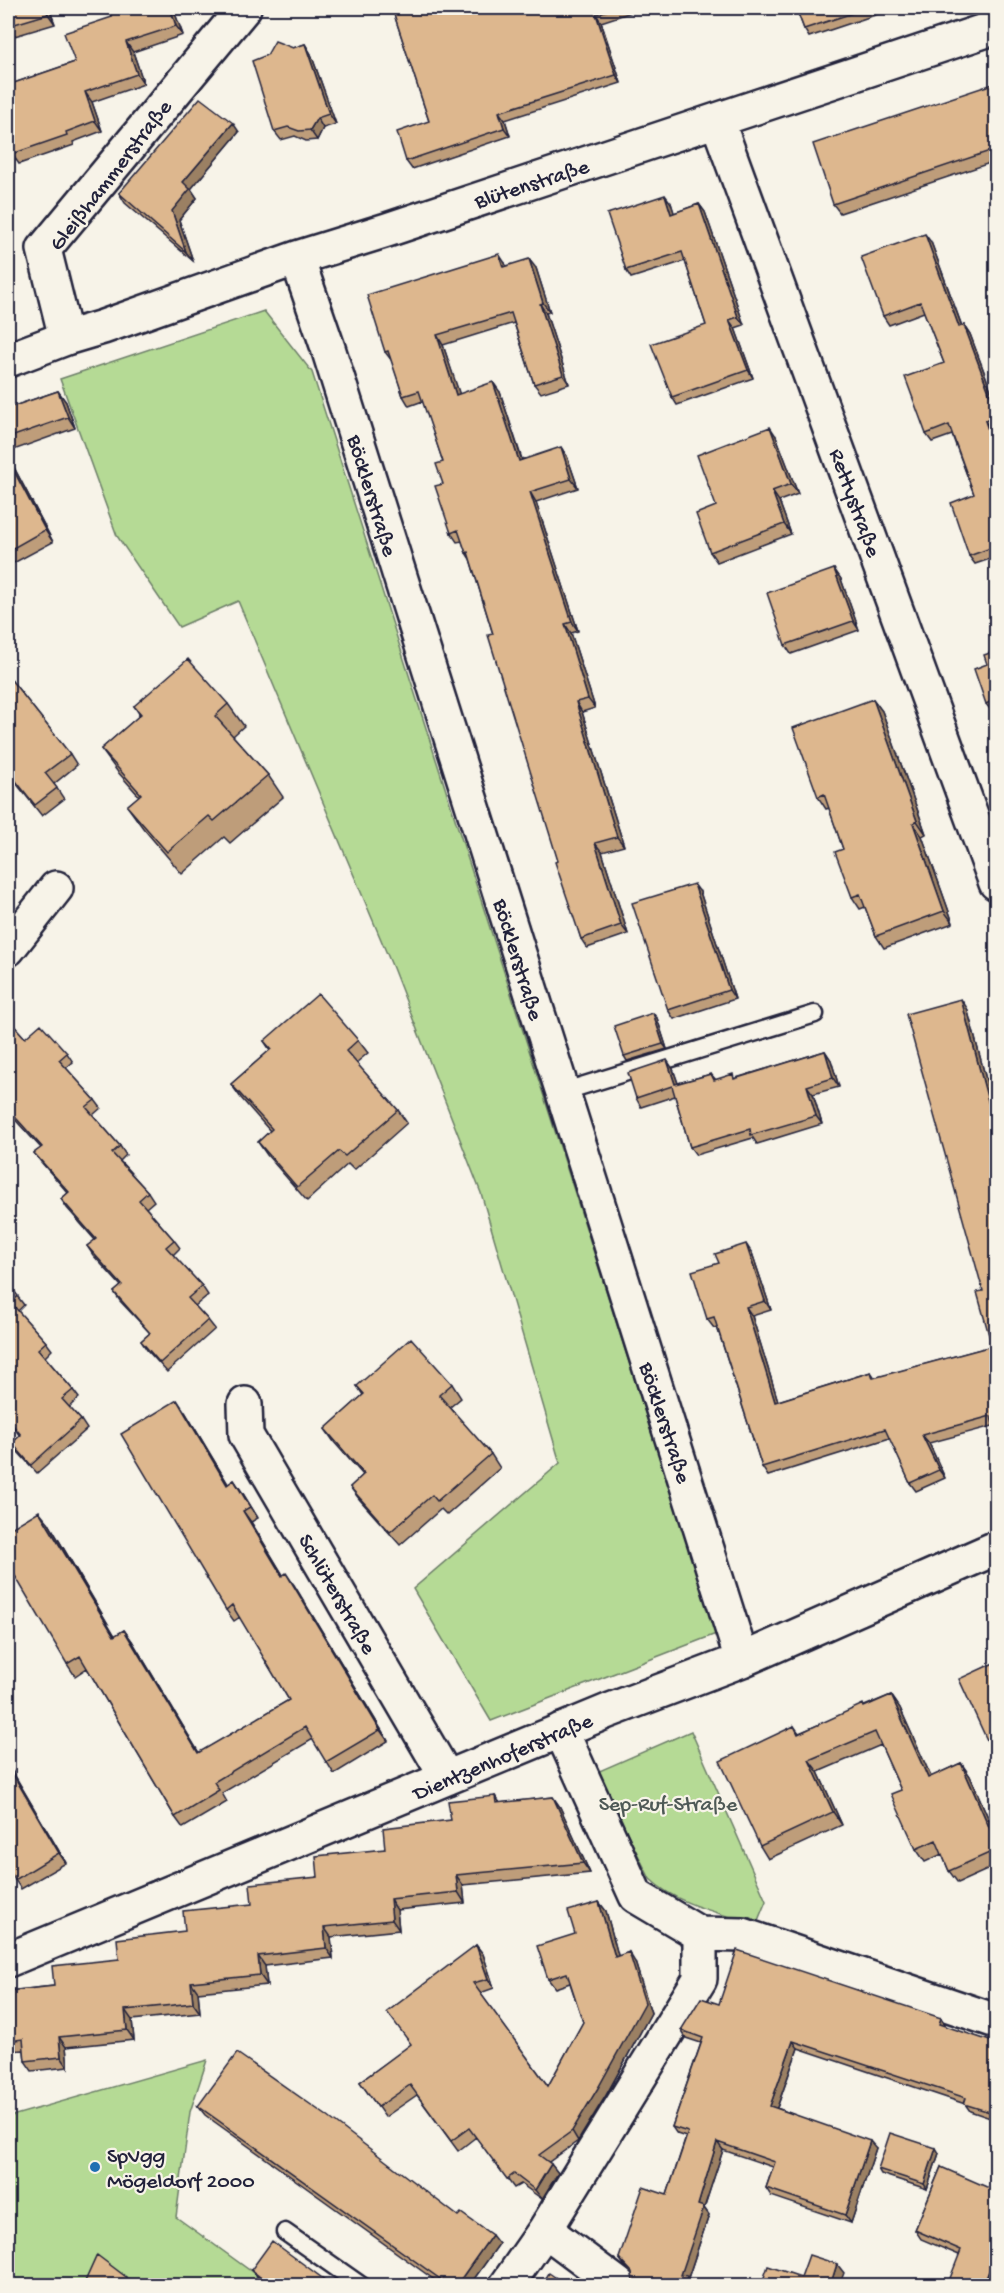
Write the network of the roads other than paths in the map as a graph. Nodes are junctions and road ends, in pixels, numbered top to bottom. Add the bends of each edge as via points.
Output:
1 (244, 8) edge
2 (996, 27) edge
3 (717, 120) junction
4 (297, 258) junction
5 (66, 338) junction
6 (8, 360) edge
7 (996, 884) edge
8 (56, 888) dead end
9 (8, 949) edge
10 (815, 1014) dead end
11 (562, 1092) junction
12 (245, 1404) dead end
13 (996, 1548) edge
14 (742, 1660) junction
15 (561, 1730) junction
16 (447, 1778) junction
17 (700, 1934) junction
18 (8, 1960) edge
19 (996, 2022) edge
20 (545, 2230) junction
21 (285, 2232) dead end
22 (362, 2286) edge
23 (506, 2286) edge
24 (620, 2286) edge

1 - 5 street, Gleißhammerstraße via 44,249
2 - 3 street, Blütenstraße
3 - 4 street, Blütenstraße
3 - 7 street, Rettystraße
4 - 5 street, Blütenstraße
4 - 11 street, Böcklerstraße
5 - 6 street
8 - 9 street
10 - 11 lane
11 - 14 street, Böcklerstraße
12 - 16 street, Schlüterstraße via 246,1435
13 - 14 street, Dientzenhoferstraße
14 - 15 street, Dientzenhoferstraße
15 - 16 street, Dientzenhoferstraße
15 - 17 street via 636,1896
16 - 18 street, Dientzenhoferstraße
17 - 19 street via 742,1935
17 - 20 street via 699,1979
20 - 23 street
20 - 24 street
21 - 22 lane

